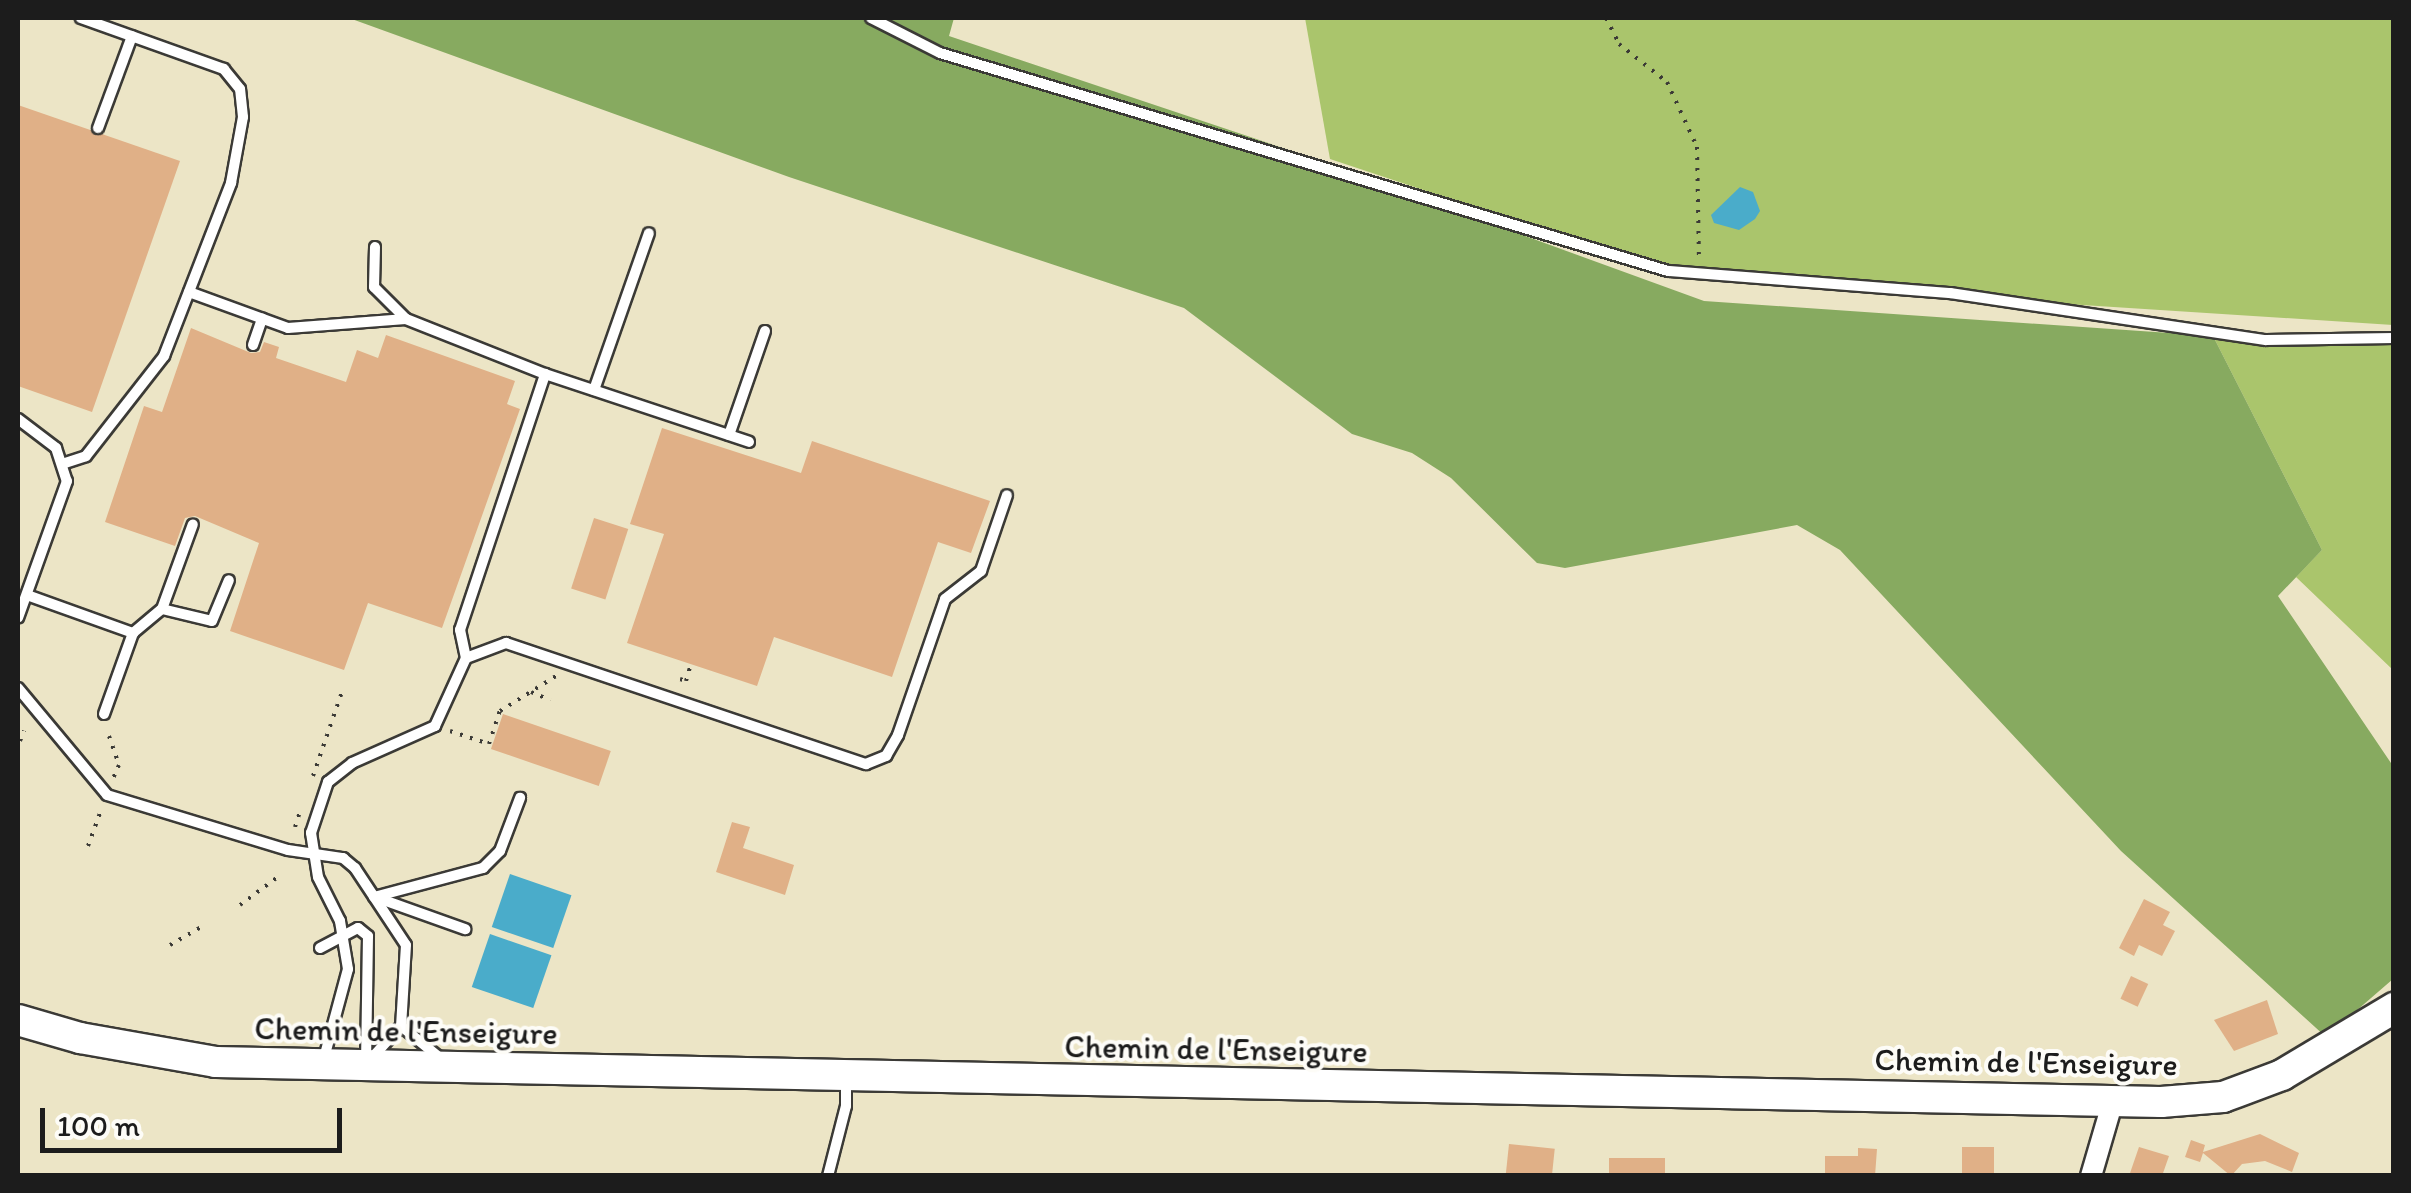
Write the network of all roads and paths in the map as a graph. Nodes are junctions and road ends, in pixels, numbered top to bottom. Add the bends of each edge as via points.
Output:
1 (81, 18) edge
2 (872, 18) edge
3 (1606, 18) edge
4 (132, 36) junction
5 (98, 128) dead end
6 (650, 233) dead end
7 (375, 246) dead end
8 (1698, 272) junction
9 (189, 292) junction
10 (262, 319) junction
11 (406, 319) junction
12 (766, 331) dead end
13 (2394, 338) edge
14 (253, 345) dead end
15 (544, 374) junction
16 (594, 390) junction
17 (18, 420) edge
18 (730, 436) junction
19 (749, 442) dead end
20 (62, 464) junction
21 (1007, 495) dead end
22 (193, 524) dead end
23 (229, 580) dead end
24 (26, 595) junction
25 (162, 609) junction
26 (18, 618) edge
27 (133, 633) junction
28 (466, 658) junction
29 (691, 664) dead end
30 (564, 671) dead end
31 (680, 679) dead end
32 (18, 688) edge
33 (342, 692) dead end
34 (531, 692) junction
35 (550, 700) dead end
36 (104, 714) dead end
37 (24, 731) dead end
38 (450, 731) dead end
39 (109, 736) dead end
40 (20, 742) dead end
41 (112, 781) dead end
42 (520, 798) dead end
43 (101, 810) dead end
44 (295, 827) dead end
45 (88, 846) dead end
46 (314, 856) junction
47 (279, 876) dead end
48 (374, 897) junction
49 (240, 904) dead end
50 (204, 925) dead end
51 (465, 929) dead end
52 (344, 936) junction
53 (170, 945) dead end
54 (320, 948) dead end
55 (2394, 1008) edge
56 (18, 1020) edge
57 (401, 1026) junction
58 (322, 1064) junction
59 (366, 1064) junction
60 (452, 1068) junction
61 (846, 1075) junction
62 (2113, 1102) junction
63 (828, 1176) edge
64 (2091, 1176) edge

1 - 4 lane
2 - 8 lane via 940,53 1668,272
3 - 8 path via 1619,44 1667,82 1696,148
4 - 5 lane
4 - 9 lane via 224,69 240,89 243,117 231,183
6 - 16 lane
7 - 11 lane via 374,287
8 - 13 lane via 1950,292 2266,340
9 - 10 lane
9 - 20 lane via 164,356 86,456
10 - 11 lane via 288,328
10 - 14 lane
11 - 15 lane
12 - 18 lane
15 - 16 lane
15 - 28 lane via 460,630
16 - 18 lane
17 - 20 lane via 56,448
18 - 19 lane
20 - 24 lane via 68,481
21 - 28 lane via 981,571 945,599 892,746 866,764 506,643
22 - 25 lane
23 - 25 lane via 212,621
24 - 26 lane
24 - 27 lane
25 - 27 lane
27 - 36 lane
28 - 46 lane via 436,726 328,782 311,833
29 - 31 path via 686,681
30 - 34 path
32 - 46 lane via 107,795
33 - 44 path
34 - 35 path
34 - 38 path via 500,712 489,744
37 - 40 path
39 - 41 path via 118,765
42 - 48 lane via 500,850 483,868
43 - 45 path
46 - 48 lane via 343,858
46 - 52 lane
47 - 49 path
48 - 51 lane
48 - 57 lane via 406,945
50 - 53 path
52 - 54 lane
52 - 58 lane via 348,969
52 - 59 lane via 358,928 368,936
55 - 62 street, Chemin de l'Enseigure via 2321,1056 2248,1088 2196,1102
56 - 58 street, Chemin de l'Enseigure via 216,1062
57 - 59 lane
57 - 60 lane
58 - 59 street, Chemin de l'Enseigure
59 - 60 street, Chemin de l'Enseigure
60 - 61 street, Chemin de l'Enseigure
61 - 62 street, Chemin de l'Enseigure via 1578,1092 1966,1093
61 - 63 lane via 846,1106
62 - 64 street

